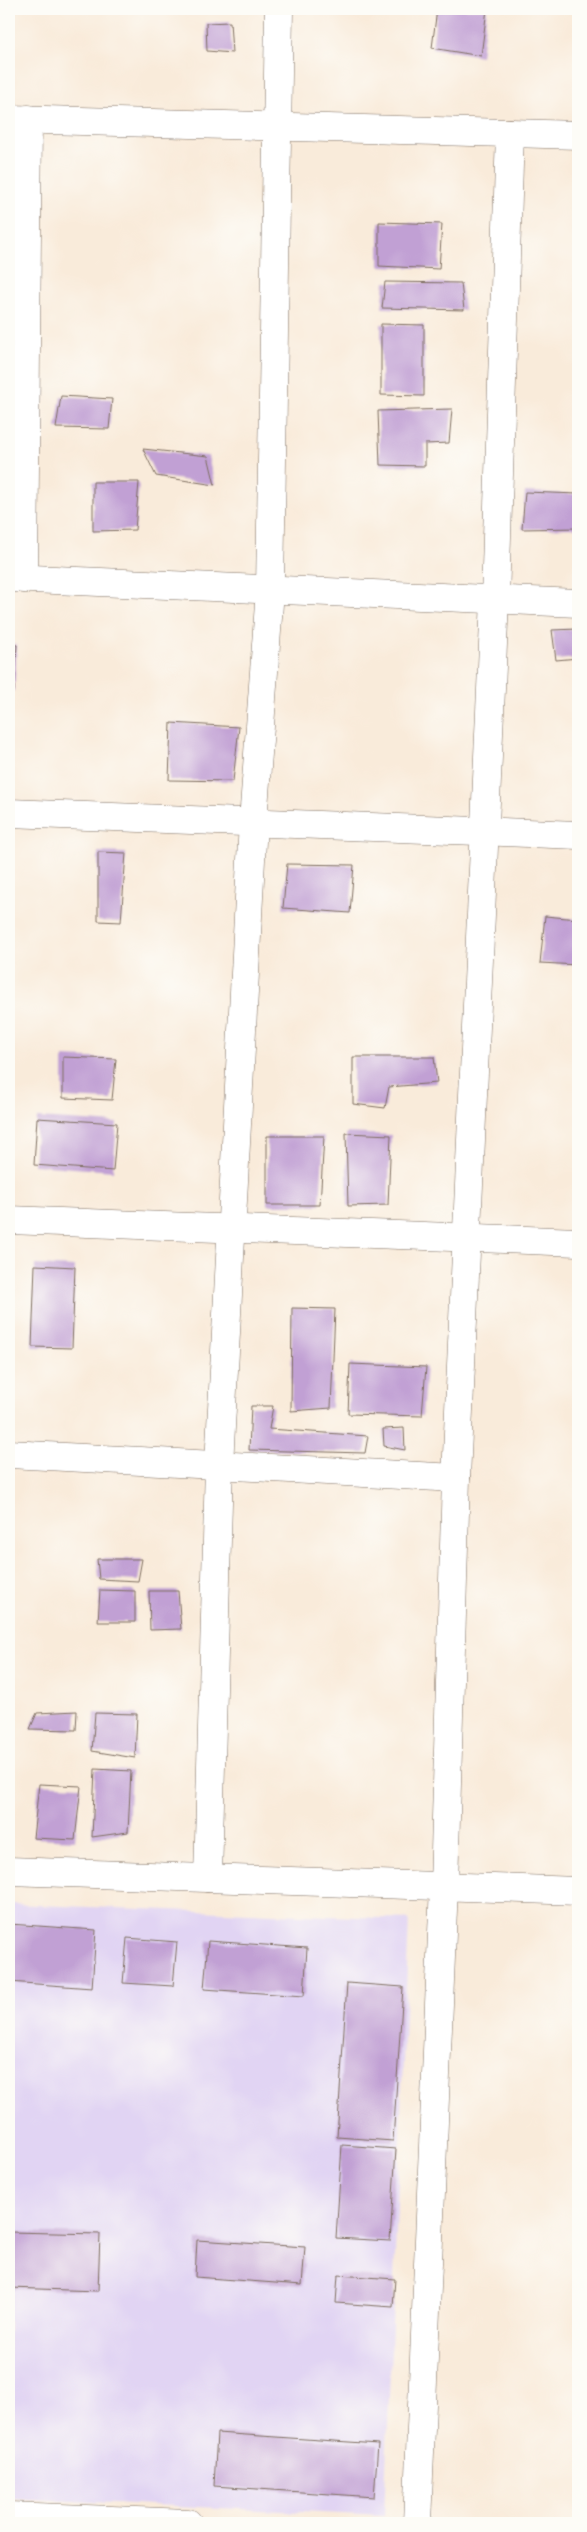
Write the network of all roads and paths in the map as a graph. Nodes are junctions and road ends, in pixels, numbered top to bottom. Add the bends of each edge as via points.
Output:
1 (279, 9) edge
2 (18, 119) edge
3 (278, 126) junction
4 (510, 133) junction
5 (578, 135) edge
6 (16, 579) edge
7 (270, 590) junction
8 (495, 599) junction
9 (578, 602) edge
10 (9, 813) edge
11 (252, 822) junction
12 (483, 831) junction
13 (578, 835) edge
14 (9, 1220) edge
15 (232, 1229) junction
16 (465, 1237) junction
17 (578, 1242) edge
18 (9, 1454) edge
19 (220, 1465) junction
20 (456, 1478) junction
21 (9, 1871) edge
22 (208, 1878) junction
23 (444, 1886) junction
24 (578, 1891) edge
25 (9, 2516) edge
26 (188, 2523) edge
27 (417, 2523) edge

1 - 3 street
2 - 3 street
2 - 6 street
3 - 4 street
3 - 7 street
4 - 5 street
4 - 8 street
6 - 7 street
7 - 8 street
7 - 11 street
8 - 9 street
8 - 12 street
10 - 11 street
11 - 12 street
11 - 15 street
12 - 13 street
12 - 16 street
14 - 15 street
15 - 16 street
15 - 19 street
16 - 17 street
16 - 20 street
18 - 19 street
19 - 20 street
19 - 22 street
20 - 23 street
21 - 22 street
22 - 23 street
23 - 24 street
23 - 27 street
25 - 26 street

